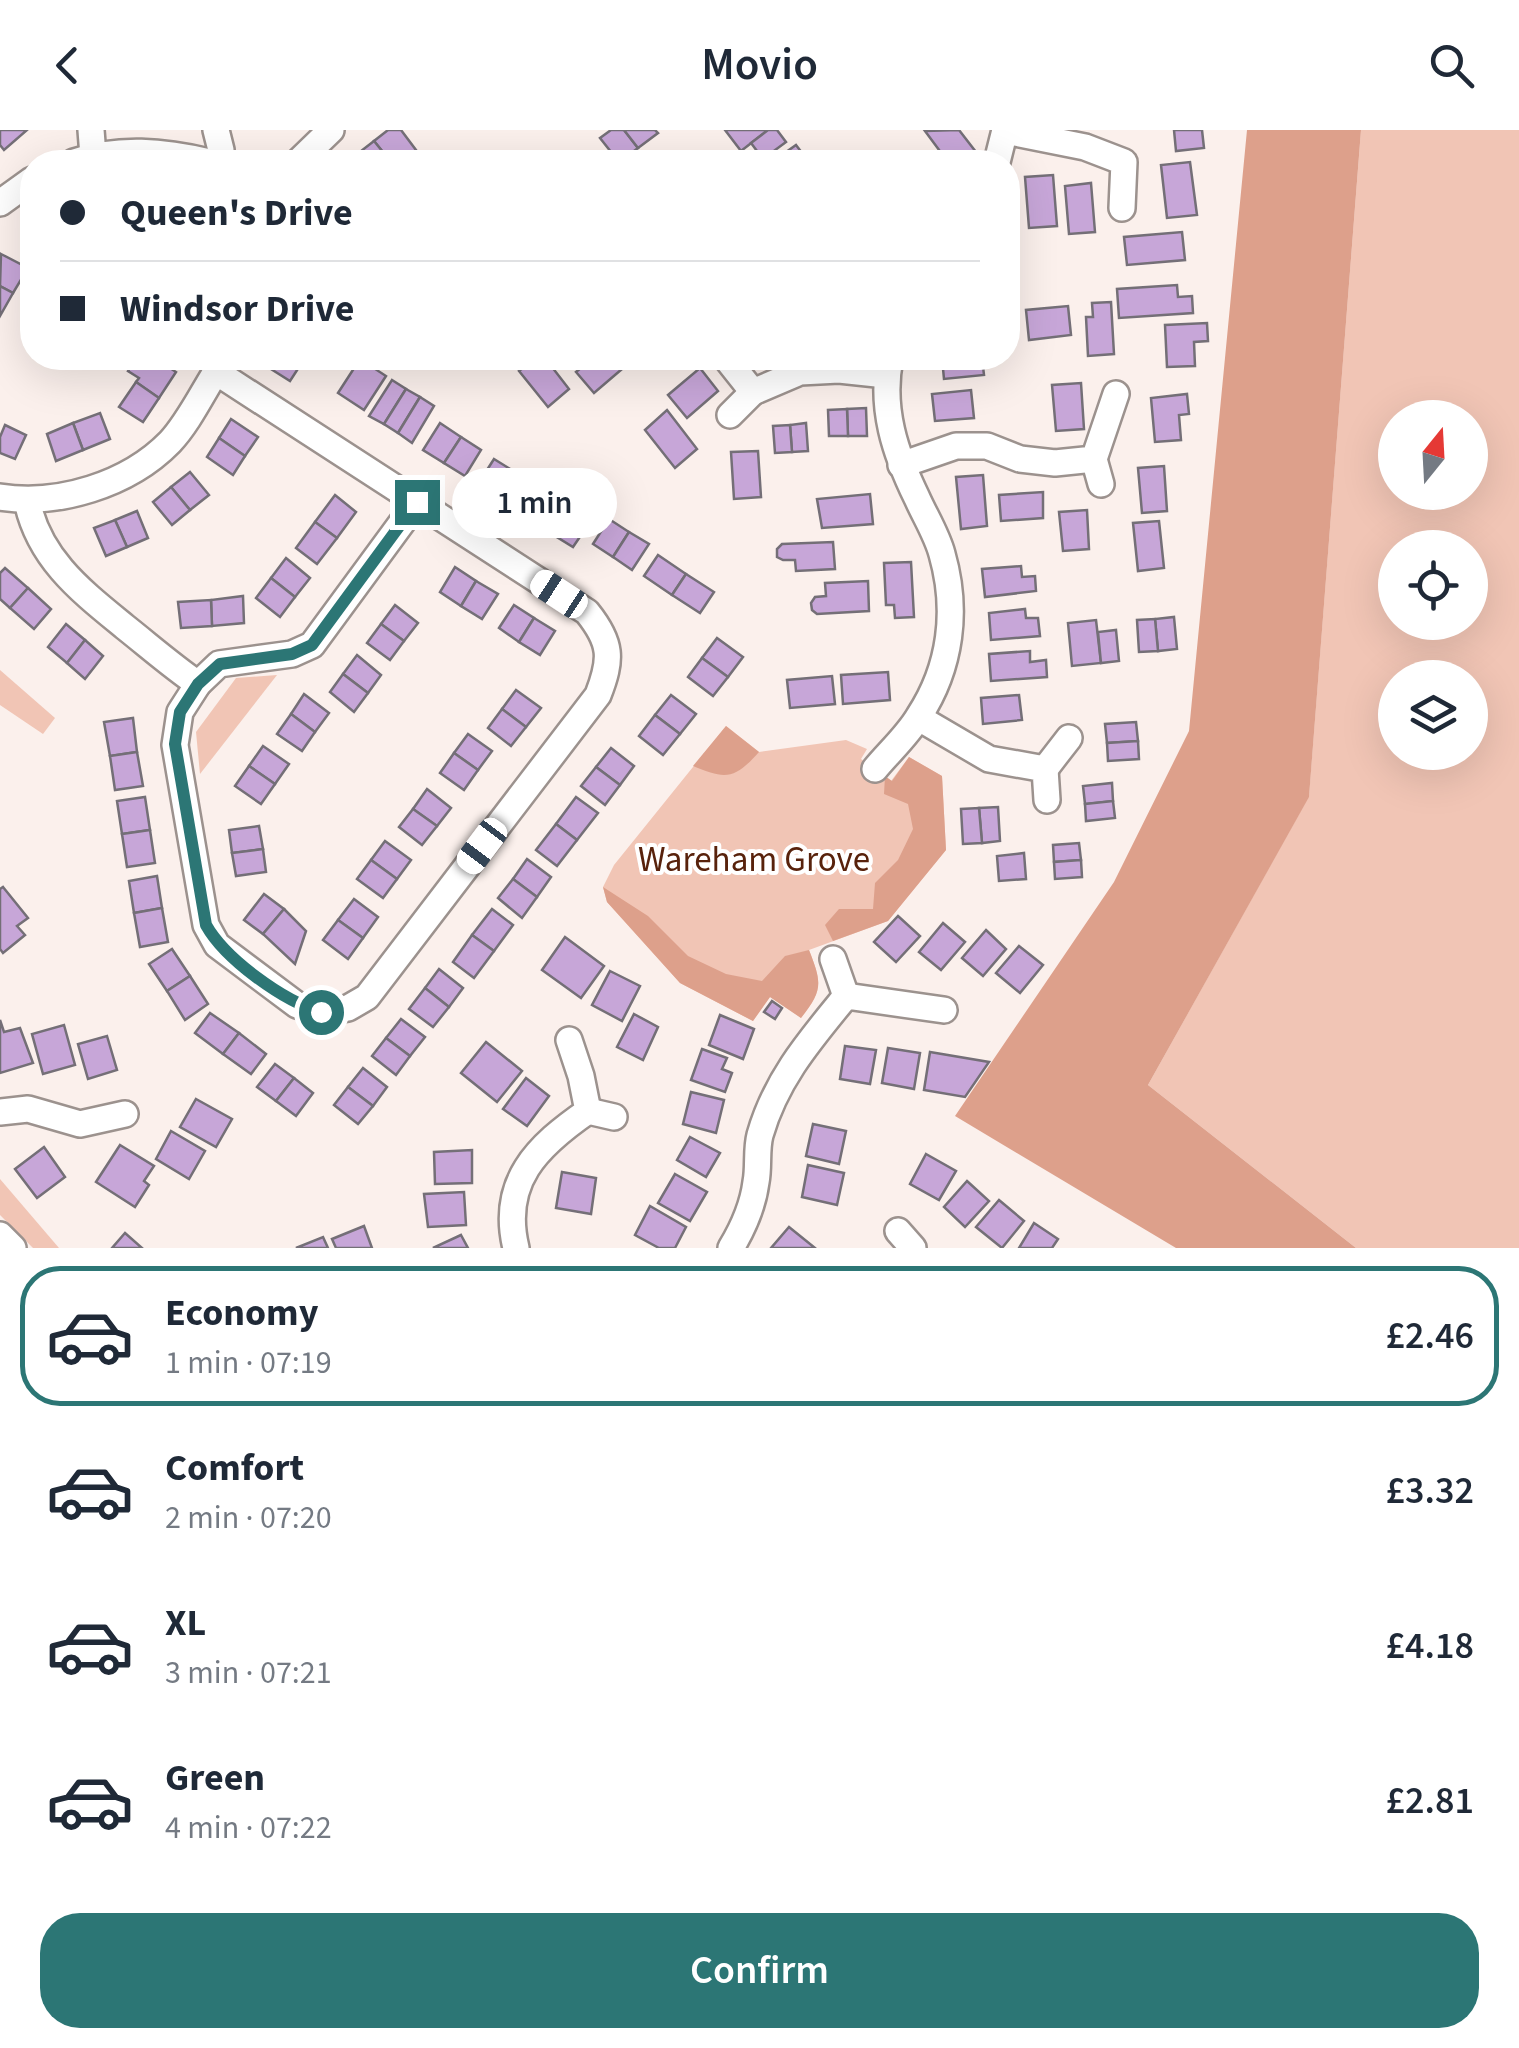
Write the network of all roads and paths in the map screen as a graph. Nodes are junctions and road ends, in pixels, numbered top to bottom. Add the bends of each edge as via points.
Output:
1 (331, 130) edge
2 (1005, 130) edge
3 (308, 150) edge
4 (1122, 208) dead end
5 (217, 370) edge
6 (227, 370) edge
7 (735, 370) edge
8 (838, 370) edge
9 (888, 370) edge
10 (752, 392) junction
11 (1116, 394) dead end
12 (730, 415) dead end
13 (901, 466) junction
14 (0, 497) edge
15 (27, 501) junction
16 (417, 502) junction
17 (198, 684) junction
18 (918, 718) junction
19 (1070, 738) dead end
20 (1045, 769) junction
21 (875, 770) dead end
22 (1047, 800) dead end
23 (832, 959) dead end
24 (846, 996) junction
25 (944, 1010) dead end
26 (568, 1040) dead end
27 (588, 1111) junction
28 (0, 1112) edge
29 (125, 1114) dead end
30 (614, 1117) dead end
31 (0, 1235) edge
32 (13, 1248) edge
33 (516, 1248) edge
34 (731, 1248) edge

1 - 3 street
2 - 4 street via 1124,162
5 - 15 street via 171,441 130,472 74,495
6 - 16 street
7 - 10 street
8 - 10 street via 800,372
9 - 13 street via 888,422
10 - 12 street
11 - 13 street via 1097,472 986,446 956,446
13 - 18 street via 942,551 952,606 939,679
14 - 15 street
15 - 17 street via 51,559 71,583
16 - 17 street via 312,645 220,664
16 - 17 street via 587,612 604,633 607,672 598,695 379,981 348,1008 321,1012 298,1005 217,944 206,925 175,744 180,712
18 - 20 street via 988,759
18 - 21 street
19 - 20 street
20 - 22 street
23 - 24 street
24 - 25 street
24 - 34 street via 790,1064 772,1100 758,1140 750,1212
26 - 27 street
27 - 30 street
27 - 33 street via 531,1158 512,1197
28 - 29 street via 28,1109 80,1124
31 - 32 street

